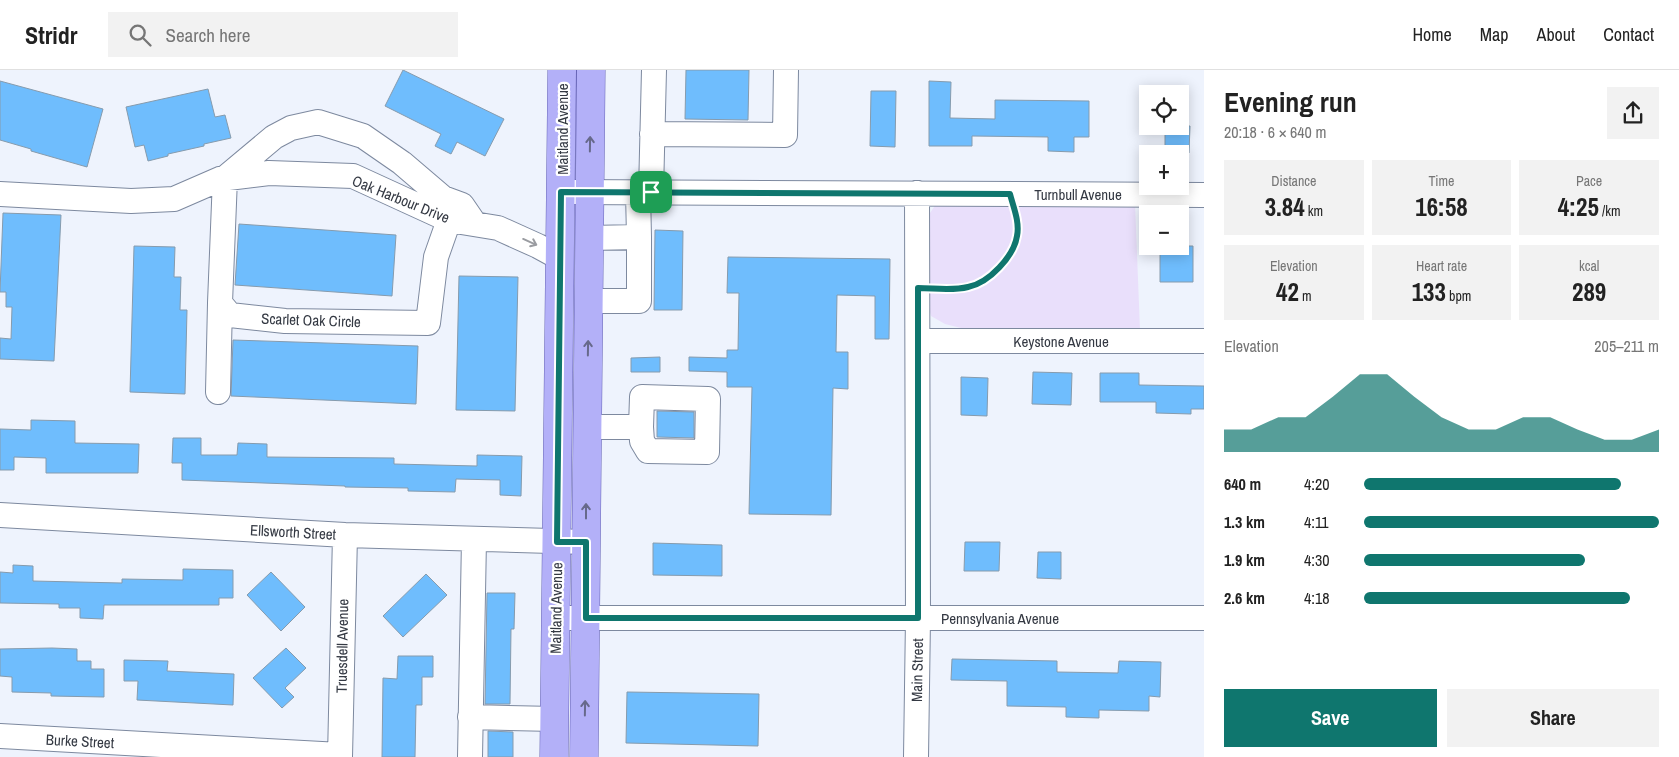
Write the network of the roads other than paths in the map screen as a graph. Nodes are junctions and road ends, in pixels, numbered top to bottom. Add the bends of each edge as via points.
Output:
1 (562, 70) edge
2 (591, 70) edge
3 (654, 70) edge
4 (786, 70) edge
5 (652, 134) junction
6 (225, 178) junction
7 (561, 192) junction
8 (590, 192) junction
9 (645, 192) junction
10 (918, 193) junction
11 (0, 194) edge
12 (1204, 195) edge
13 (449, 220) junction
14 (475, 224) junction
15 (589, 238) junction
16 (639, 238) junction
17 (560, 258) junction
18 (588, 301) junction
19 (220, 303) junction
20 (918, 341) junction
21 (1204, 341) edge
22 (218, 392) dead end
23 (587, 427) junction
24 (641, 427) dead end
25 (0, 515) edge
26 (345, 535) junction
27 (474, 539) junction
28 (557, 542) junction
29 (586, 542) junction
30 (556, 618) junction
31 (586, 618) junction
32 (918, 618) junction
33 (1204, 618) edge
34 (470, 717) junction
35 (554, 719) junction
36 (0, 736) edge
37 (340, 756) edge
38 (470, 757) edge
39 (554, 757) edge
40 (584, 757) edge
41 (916, 757) edge

1 - 7 main road, Maitland Avenue
8 -> 2 main road, Maitland Avenue
3 - 5 street
4 - 5 street via 785,135
5 - 9 street
6 - 11 street, Oak Harbour Drive via 174,199 131,201
6 - 13 street, Oak Harbour Drive via 269,173 353,176
6 - 14 street via 274,137 291,128 318,122 362,136 402,163 443,198 462,206
6 - 19 street
7 - 8 street, Turnbull Avenue
7 - 17 main road, Maitland Avenue
8 - 9 street, Turnbull Avenue
8 - 15 main road, Maitland Avenue
9 - 10 street, Turnbull Avenue
9 - 16 street
10 - 12 street, Turnbull Avenue
10 - 20 street, Main Street
13 - 14 street, Oak Harbour Drive
13 - 19 street, Scarlet Oak Circle via 436,256 428,323 285,321 230,315
14 -> 17 street, Oak Harbour Drive via 498,228
15 - 16 street
15 - 18 main road, Maitland Avenue
16 - 18 street via 639,301
17 - 28 main road, Maitland Avenue
23 -> 18 main road, Maitland Avenue
19 - 22 street
20 - 21 street, Keystone Avenue
20 - 32 street, Main Street
23 - 24 street
29 -> 23 main road, Maitland Avenue
25 - 26 street, Ellsworth Street
26 - 27 street, Ellsworth Street
26 - 37 street, Truesdell Avenue
27 - 28 street, Ellsworth Street
27 - 34 street
28 - 29 street, Ellsworth Street
28 - 30 main road, Maitland Avenue
29 - 31 main road, Maitland Avenue
30 - 31 street, Pennsylvania Avenue
30 - 35 main road, Maitland Avenue
31 - 32 street, Pennsylvania Avenue
40 -> 31 main road, Maitland Avenue
32 - 33 street, Pennsylvania Avenue
32 - 41 street, Main Street
34 - 35 street
34 - 38 street
35 - 39 main road, Maitland Avenue
36 - 37 street, Burke Street

